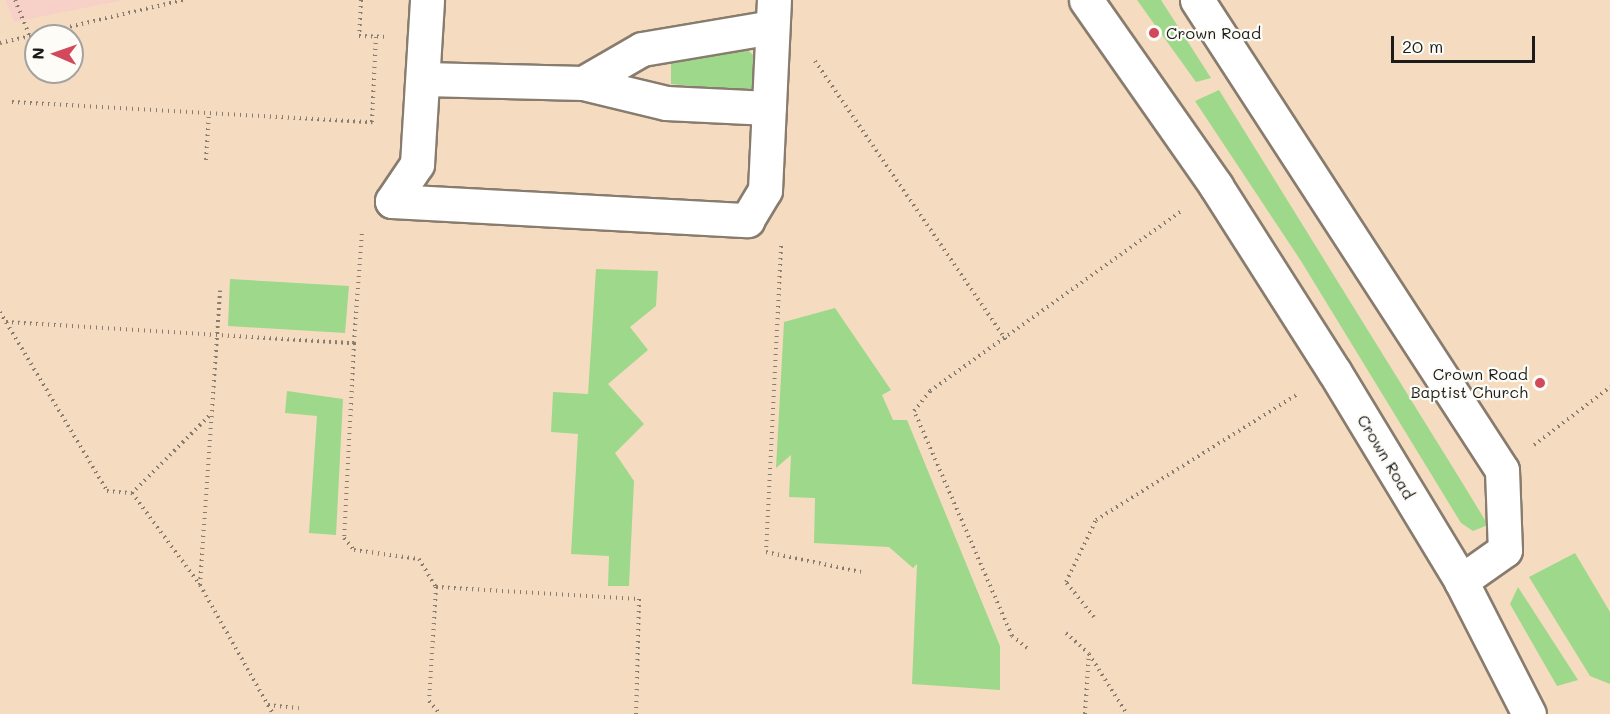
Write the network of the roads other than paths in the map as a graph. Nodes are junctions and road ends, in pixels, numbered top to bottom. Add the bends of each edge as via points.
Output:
1 (427, 0) edge
2 (1086, 0) edge
3 (1197, 0) edge
4 (773, 14) edge
5 (424, 79) junction
6 (584, 83) junction
7 (769, 108) junction
8 (1461, 581) junction
9 (1528, 714) edge

1 - 5 street
2 - 8 street, Crown Road via 1216,186
3 - 8 street via 1502,470 1505,550
4 - 6 street via 642,49
4 - 7 street
5 - 6 street
5 - 7 street via 417,164 392,201 725,223 747,220 765,190
6 - 7 street via 666,103
8 - 9 street, Crown Road

